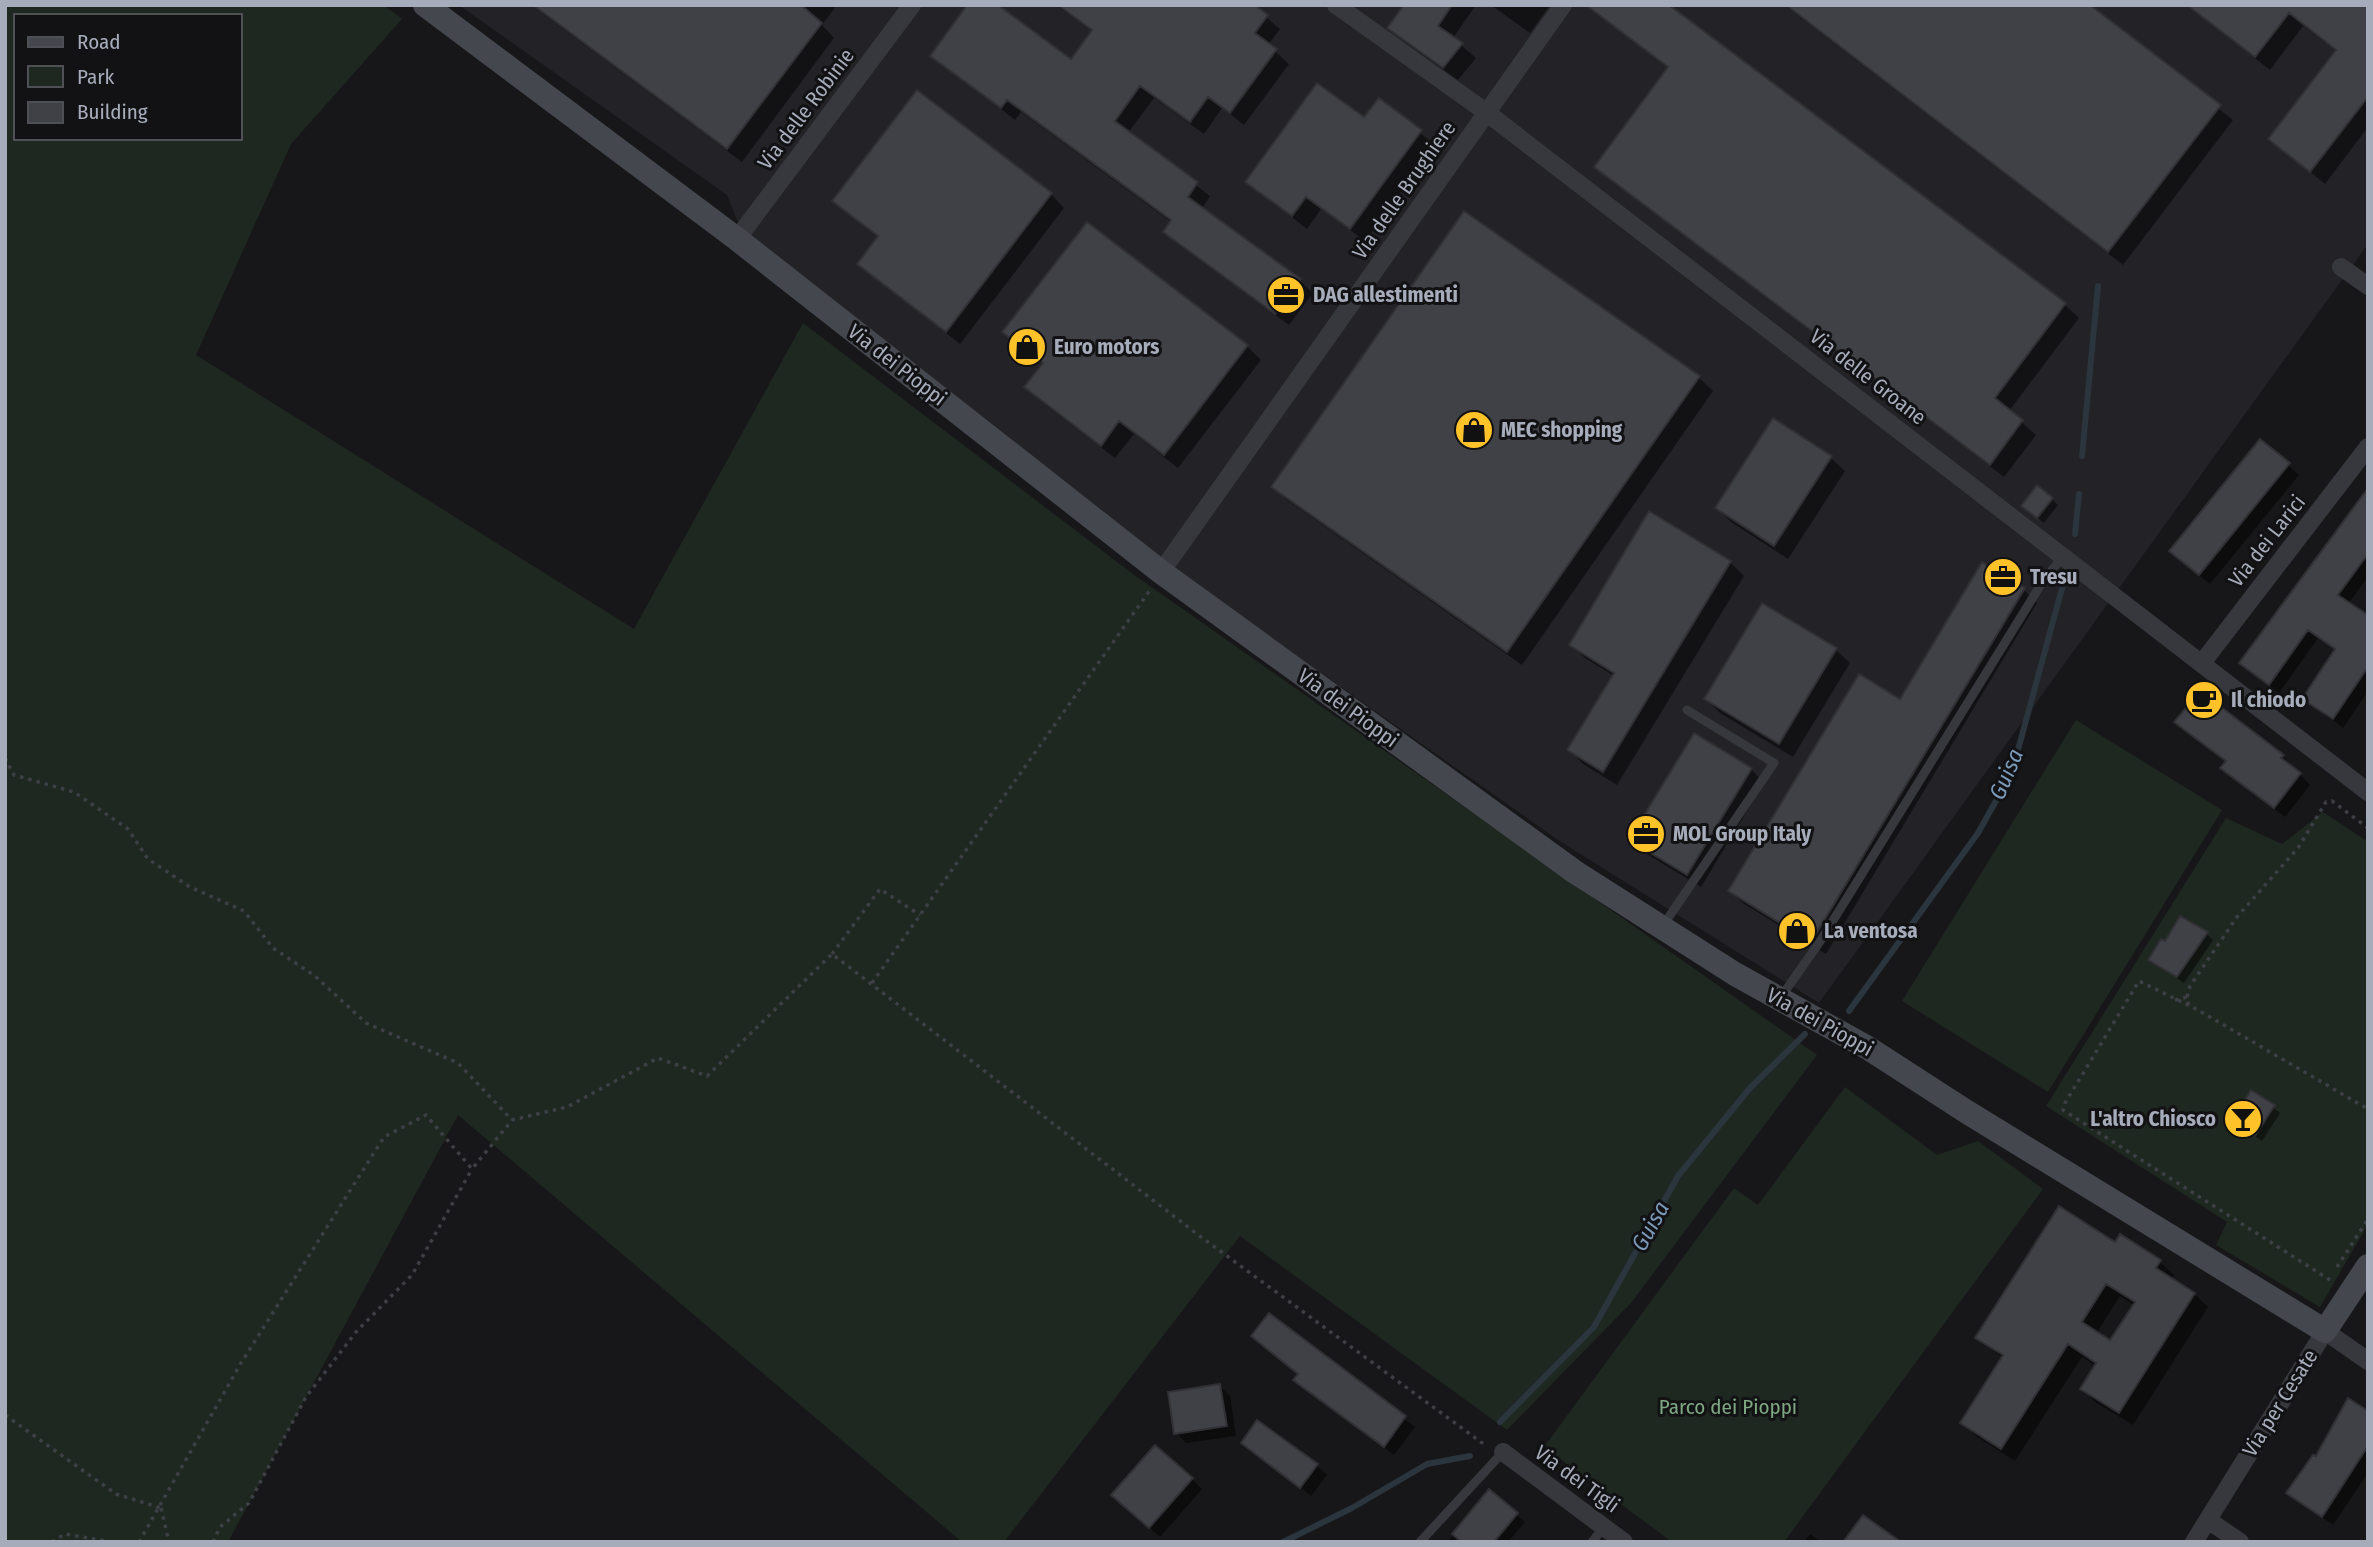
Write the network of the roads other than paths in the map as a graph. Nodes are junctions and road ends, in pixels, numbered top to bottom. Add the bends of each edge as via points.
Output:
1 (425, 5) edge
2 (912, 5) edge
3 (1336, 5) edge
4 (1563, 5) edge
5 (1486, 111) junction
6 (737, 239) junction
7 (2341, 267) dead end
8 (2368, 286) edge
9 (2368, 447) edge
10 (2063, 556) junction
11 (1161, 572) junction
12 (2202, 663) junction
13 (1687, 710) dead end
14 (2368, 792) edge
15 (1661, 929) junction
16 (1780, 999) junction
17 (2368, 1266) edge
18 (2325, 1331) junction
19 (2368, 1360) edge
20 (1503, 1452) joint
21 (2208, 1520) junction
22 (1604, 1527) junction
23 (1420, 1542) edge
24 (1592, 1542) edge
25 (1624, 1542) edge
26 (2194, 1542) edge
27 (2240, 1542) edge

1 - 6 street, Via dei Pioppi
2 - 6 street, Via delle Robinie
3 - 5 street, Via delle Groane
4 - 5 street, Via delle Brughiere
5 - 10 street, Via delle Groane
5 - 11 street, Via delle Brughiere
6 - 11 street, Via dei Pioppi
7 - 8 street
9 - 12 street, Via dei Larici
10 - 12 street, Via delle Groane
10 - 16 lane
11 - 15 street, Via dei Pioppi via 1575,872
12 - 14 street, Via delle Groane
13 - 15 lane via 1774,763
15 - 16 street, Via dei Pioppi
16 - 18 street, Via dei Pioppi via 1868,1048
17 - 18 street, Via per Cesate
18 - 19 street
18 - 21 street, Via per Cesate
20 - 22 street, Via dei Tigli
20 - 23 lane
21 - 26 street, Via per Cesate
21 - 27 street
22 - 24 lane
22 - 25 street, Via dei Tigli

